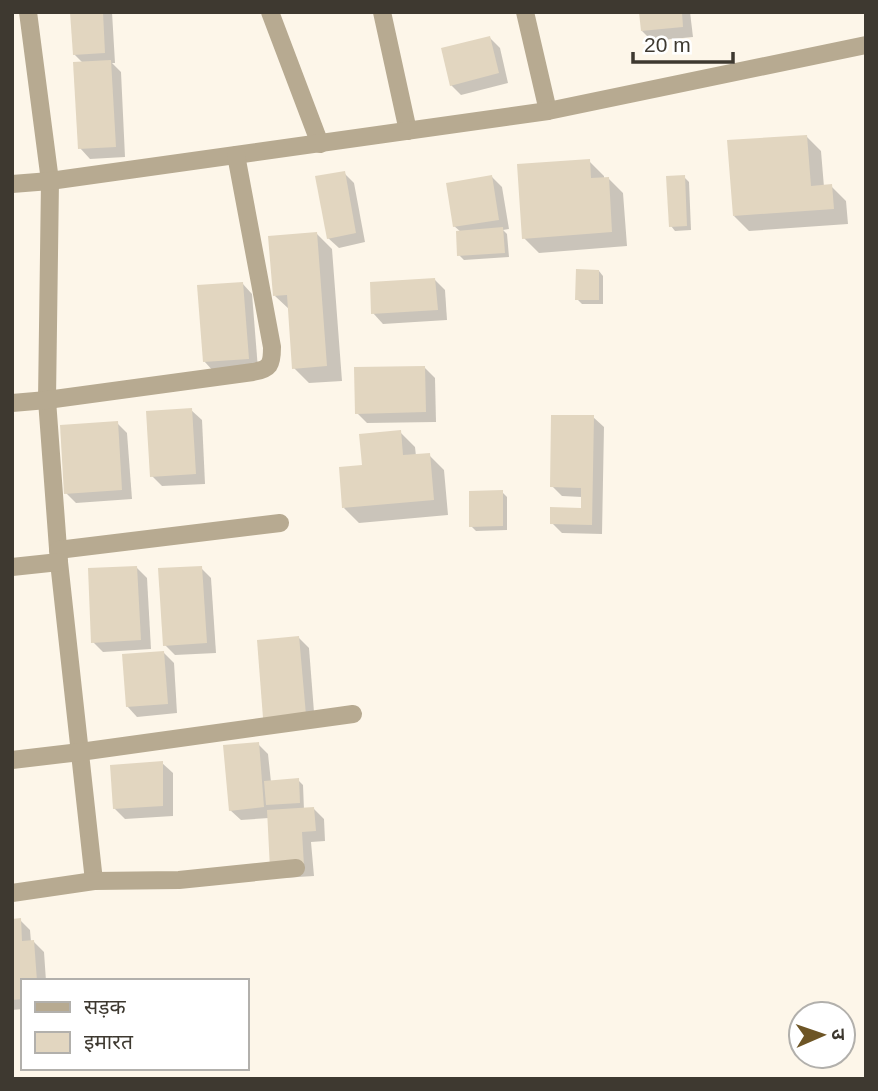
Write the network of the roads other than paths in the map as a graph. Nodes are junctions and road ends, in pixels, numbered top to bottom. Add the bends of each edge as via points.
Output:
1 (28, 12) edge
2 (270, 12) edge
3 (382, 12) edge
4 (525, 12) edge
5 (866, 45) edge
6 (548, 111) junction
7 (408, 131) junction
8 (320, 144) junction
9 (236, 155) junction
10 (50, 181) junction
11 (12, 184) edge
12 (47, 400) junction
13 (12, 403) edge
14 (280, 523) dead end
15 (59, 556) junction
16 (12, 566) edge
17 (353, 714) dead end
18 (80, 752) junction
19 (12, 760) edge
20 (296, 868) dead end
21 (94, 881) junction
22 (12, 893) edge

1 - 10 street
2 - 8 street
3 - 7 street
4 - 6 street
5 - 6 street
6 - 7 street
7 - 8 street
8 - 9 street
9 - 10 street
9 - 12 street via 272,347 269,366 253,372
10 - 11 street
10 - 12 street
12 - 13 street
12 - 15 street
14 - 15 street
15 - 16 street
15 - 18 street
17 - 18 street
18 - 19 street
18 - 21 street
20 - 21 street via 179,880
21 - 22 street

